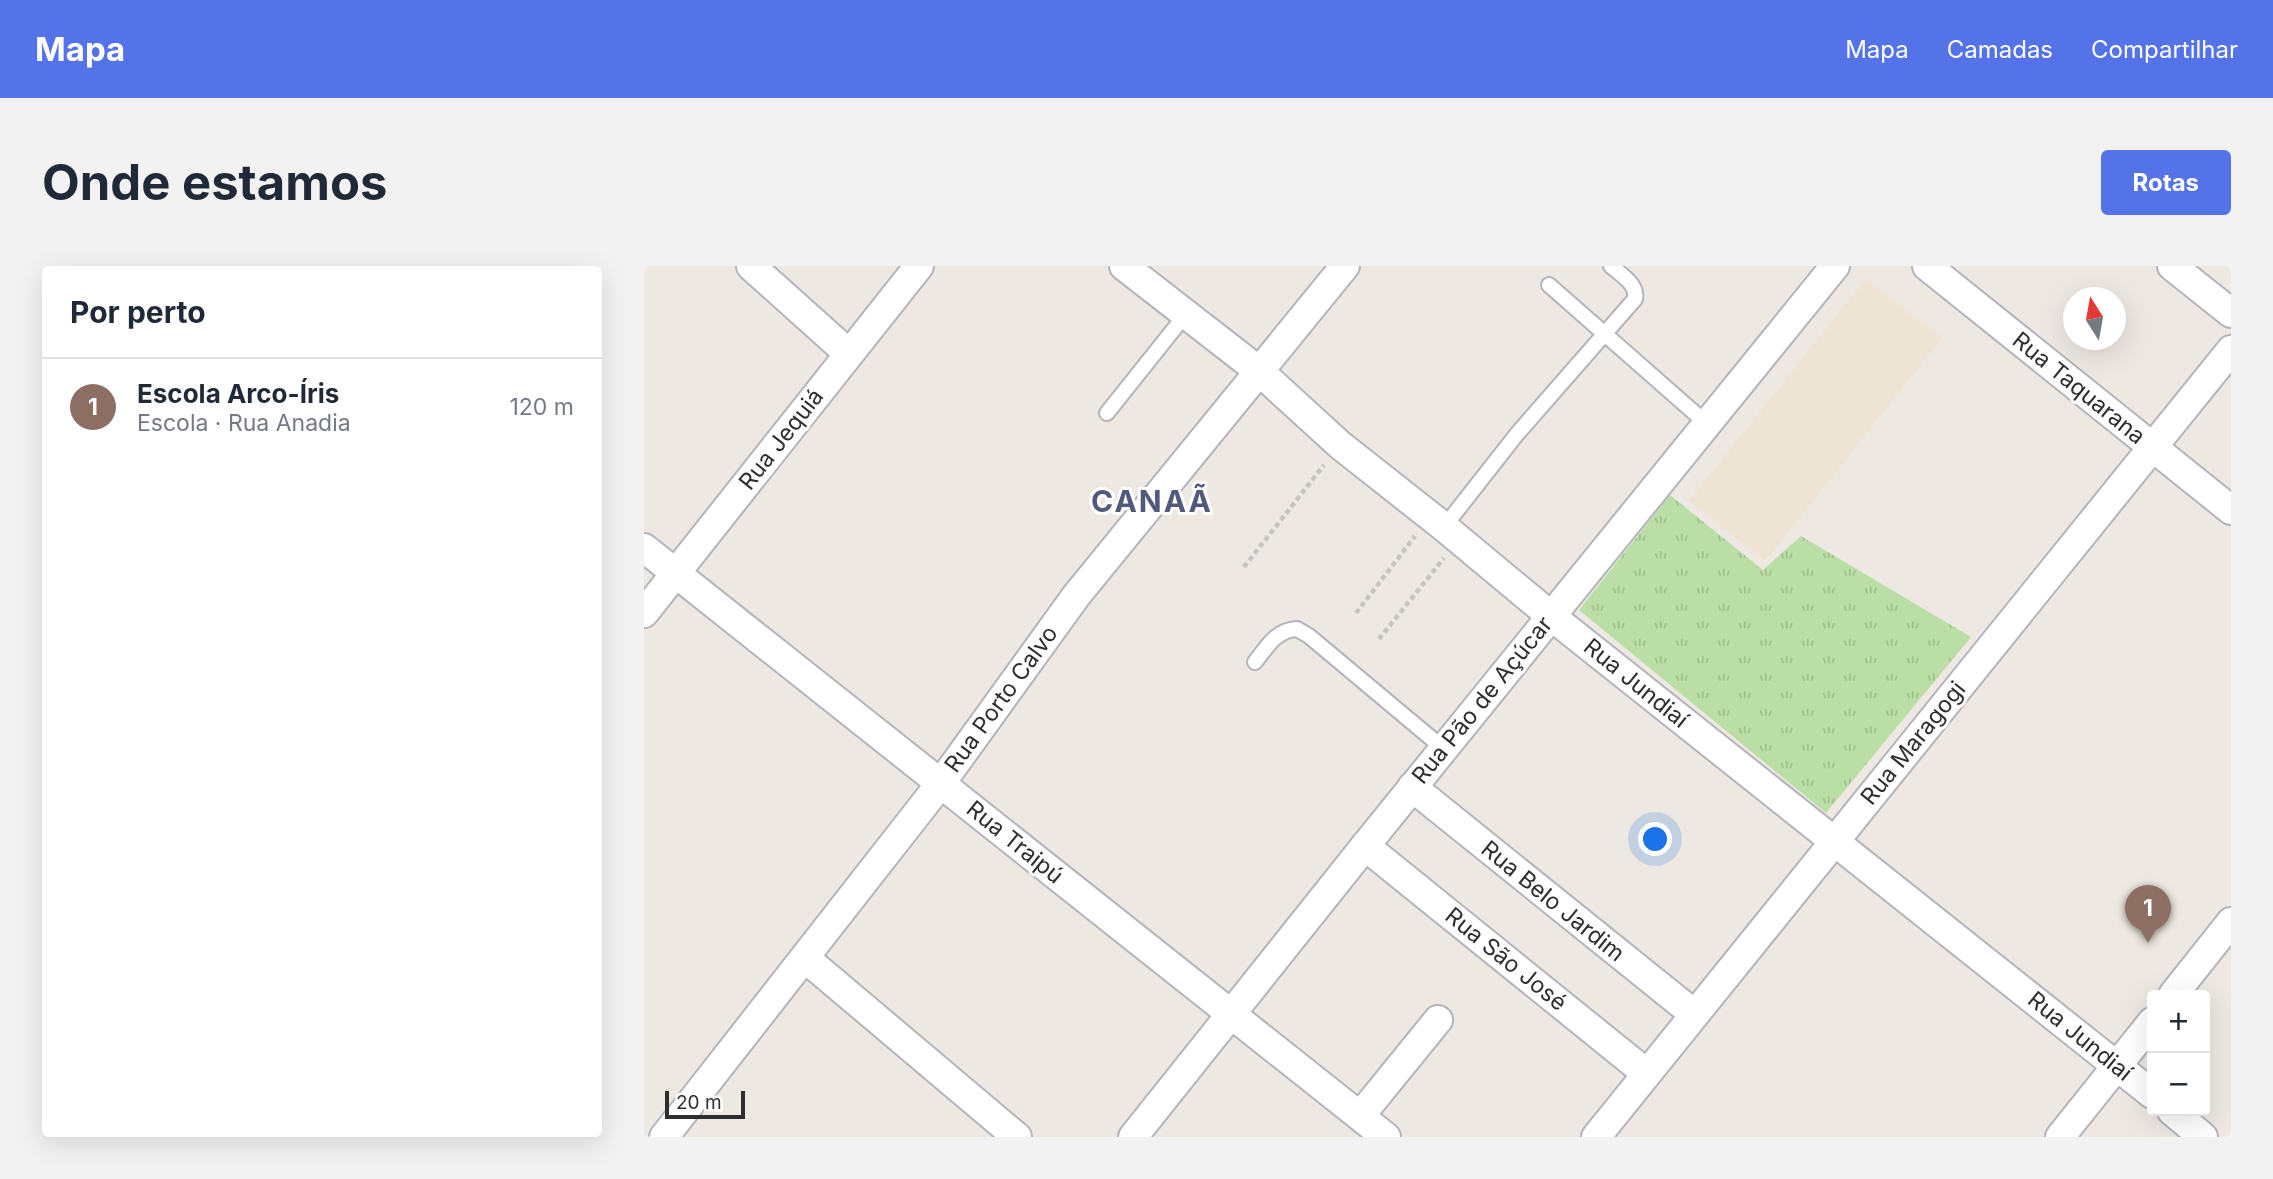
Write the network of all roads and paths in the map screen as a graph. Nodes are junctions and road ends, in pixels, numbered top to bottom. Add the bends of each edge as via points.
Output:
1 (751, 266) edge
2 (919, 266) edge
3 (1124, 266) edge
4 (1345, 266) edge
5 (1611, 266) edge
6 (1835, 266) edge
7 (1927, 266) edge
8 (2172, 266) edge
9 (1549, 285) dead end
10 (2231, 313) edge
11 (1186, 314) junction
12 (1605, 333) junction
13 (2231, 351) edge
14 (848, 354) junction
15 (1259, 372) junction
16 (1107, 413) dead end
17 (1706, 423) junction
18 (1340, 445) junction
19 (2153, 448) junction
20 (2231, 510) edge
21 (1445, 527) junction
22 (644, 548) edge
23 (1244, 567) dead end
24 (676, 574) junction
25 (1356, 612) dead end
26 (644, 613) edge
27 (1551, 615) junction
28 (1379, 639) dead end
29 (1255, 662) dead end
30 (1444, 749) junction
31 (941, 783) junction
32 (1412, 787) junction
33 (1833, 840) junction
34 (1365, 846) junction
35 (2231, 922) edge
36 (805, 958) junction
37 (2177, 990) edge
38 (1230, 1014) junction
39 (1694, 1014) junction
40 (1438, 1020) dead end
41 (2147, 1027) edge
42 (2118, 1065) junction
43 (1646, 1073) junction
44 (2147, 1090) edge
45 (1360, 1116) junction
46 (2178, 1116) edge
47 (664, 1137) edge
48 (1017, 1137) edge
49 (1133, 1137) edge
50 (1386, 1137) edge
51 (1596, 1137) edge
52 (2060, 1137) edge
53 (2203, 1137) edge

1 - 14 street
2 - 14 street, Rua Jequiá
3 - 11 street, Rua Jundiaí
4 - 15 street, Rua Porto Calvo
5 - 12 lane via 1633,286 1636,295
6 - 17 street, Rua Pão de Açúcar
7 - 19 street, Rua Taquarana
8 - 10 street
9 - 12 lane
11 - 15 street, Rua Jundiaí
11 - 16 lane
12 - 17 lane
12 - 21 lane via 1517,434
13 - 19 street, Rua Maragogi
14 - 24 street, Rua Jequiá
15 - 18 street, Rua Jundiaí
15 - 31 street, Rua Porto Calvo via 1076,596
17 - 27 street, Rua Pão de Açúcar
18 - 21 street, Rua Jundiaí
18 - 23 path
19 - 20 street, Rua Taquarana
19 - 33 street, Rua Maragogi
21 - 25 path
21 - 27 street, Rua Jundiaí
21 - 28 path
22 - 24 street, Rua Traipú
24 - 26 street, Rua Jequiá
24 - 31 street, Rua Traipú
27 - 30 street, Rua Pão de Açúcar
27 - 33 street, Rua Jundiaí
29 - 30 lane via 1275,636 1297,629
30 - 32 street, Rua Pão de Açúcar
31 - 36 street, Rua Porto Calvo
31 - 38 street, Rua Traipú
32 - 34 street, Rua Pão de Açúcar
32 - 39 street, Rua Belo Jardim
33 - 39 street, Rua Maragogi
33 - 42 street, Rua Jundiaí
34 - 38 street, Rua Pão de Açúcar
34 - 43 street, Rua São José
35 - 37 street
36 - 47 street, Rua Porto Calvo
36 - 48 street
38 - 45 street, Rua Traipú
38 - 49 street, Rua Pão de Açúcar
39 - 43 street, Rua Maragogi
40 - 45 street
41 - 42 street
42 - 44 street, Rua Jundiaí
42 - 52 street
43 - 51 street, Rua Maragogi
45 - 50 street, Rua Traipú
46 - 53 street

